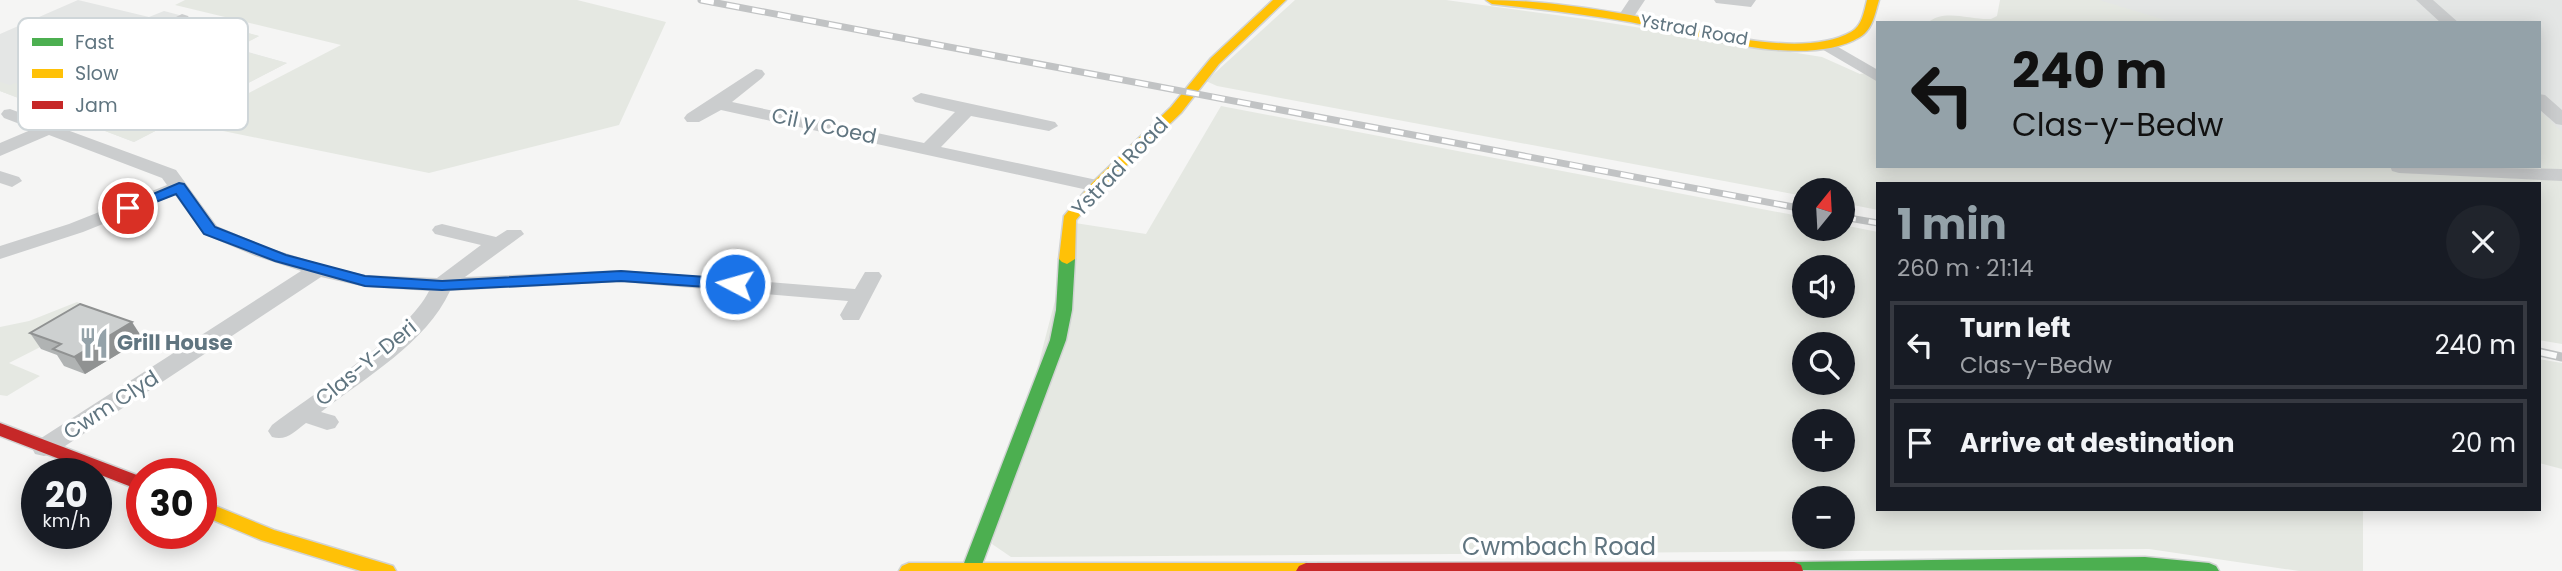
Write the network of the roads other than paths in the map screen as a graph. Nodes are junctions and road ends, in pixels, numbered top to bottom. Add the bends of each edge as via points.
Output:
1 (1280, 0) edge
2 (1492, 0) edge
3 (1637, 0) edge
4 (1722, 0) edge
5 (1873, 0) edge
6 (2424, 0) edge
7 (1746, 2) edge
8 (1763, 8) dead end
9 (1625, 18) junction
10 (2449, 21) edge
11 (1826, 45) junction
12 (756, 74) dead end
13 (1876, 76) edge
14 (921, 98) dead end
15 (2541, 101) edge
16 (718, 104) junction
17 (967, 110) junction
18 (10, 114) dead end
19 (18, 117) edge
20 (693, 118) dead end
21 (2562, 120) edge
22 (1049, 125) dead end
23 (45, 130) edge
24 (55, 130) edge
25 (930, 148) junction
26 (0, 150) edge
27 (2417, 168) edge
28 (2562, 176) edge
29 (1097, 186) junction
30 (179, 187) junction
31 (442, 230) dead end
32 (0, 253) edge
33 (318, 270) junction
34 (872, 276) dead end
35 (442, 285) junction
36 (303, 414) junction
37 (327, 422) dead end
38 (0, 429) edge
39 (280, 431) dead end
40 (44, 448) junction
41 (126, 478) edge
42 (217, 515) edge
43 (386, 571) edge
44 (909, 571) edge
45 (970, 571) edge
46 (2209, 571) edge

1 - 29 street, Ystrad Road via 1214,61 1176,110
2 - 9 street, Ystrad Road
3 - 9 street
4 - 7 street
5 - 11 street, Ystrad Road via 1864,29
6 - 10 street
7 - 8 street
9 - 11 street, Ystrad Road via 1773,45
11 - 13 street
12 - 16 street
14 - 17 street
15 - 21 street
16 - 20 street
16 - 25 street, Cil y Coed
17 - 22 street
17 - 25 street
18 - 19 street
23 - 26 street
24 - 30 street via 169,174
25 - 29 street, Cil y Coed
27 - 28 street
29 - 45 street, Ystrad Road via 1069,219 1058,340
30 - 32 street
30 - 33 street via 209,230
31 - 35 street via 506,239
33 - 35 street via 365,281
33 - 40 street, Cwm Clyd
34 - 35 street via 856,306 621,276
35 - 36 street, Clas-Y-Deri via 430,310
36 - 37 street, Clas-Y-Deri
36 - 39 street, Clas-Y-Deri
38 - 40 street
40 - 41 street
42 - 43 street via 268,536
44 - 45 street, Cwmbach Road
45 - 46 street, Cwmbach Road via 1897,570 2145,565

